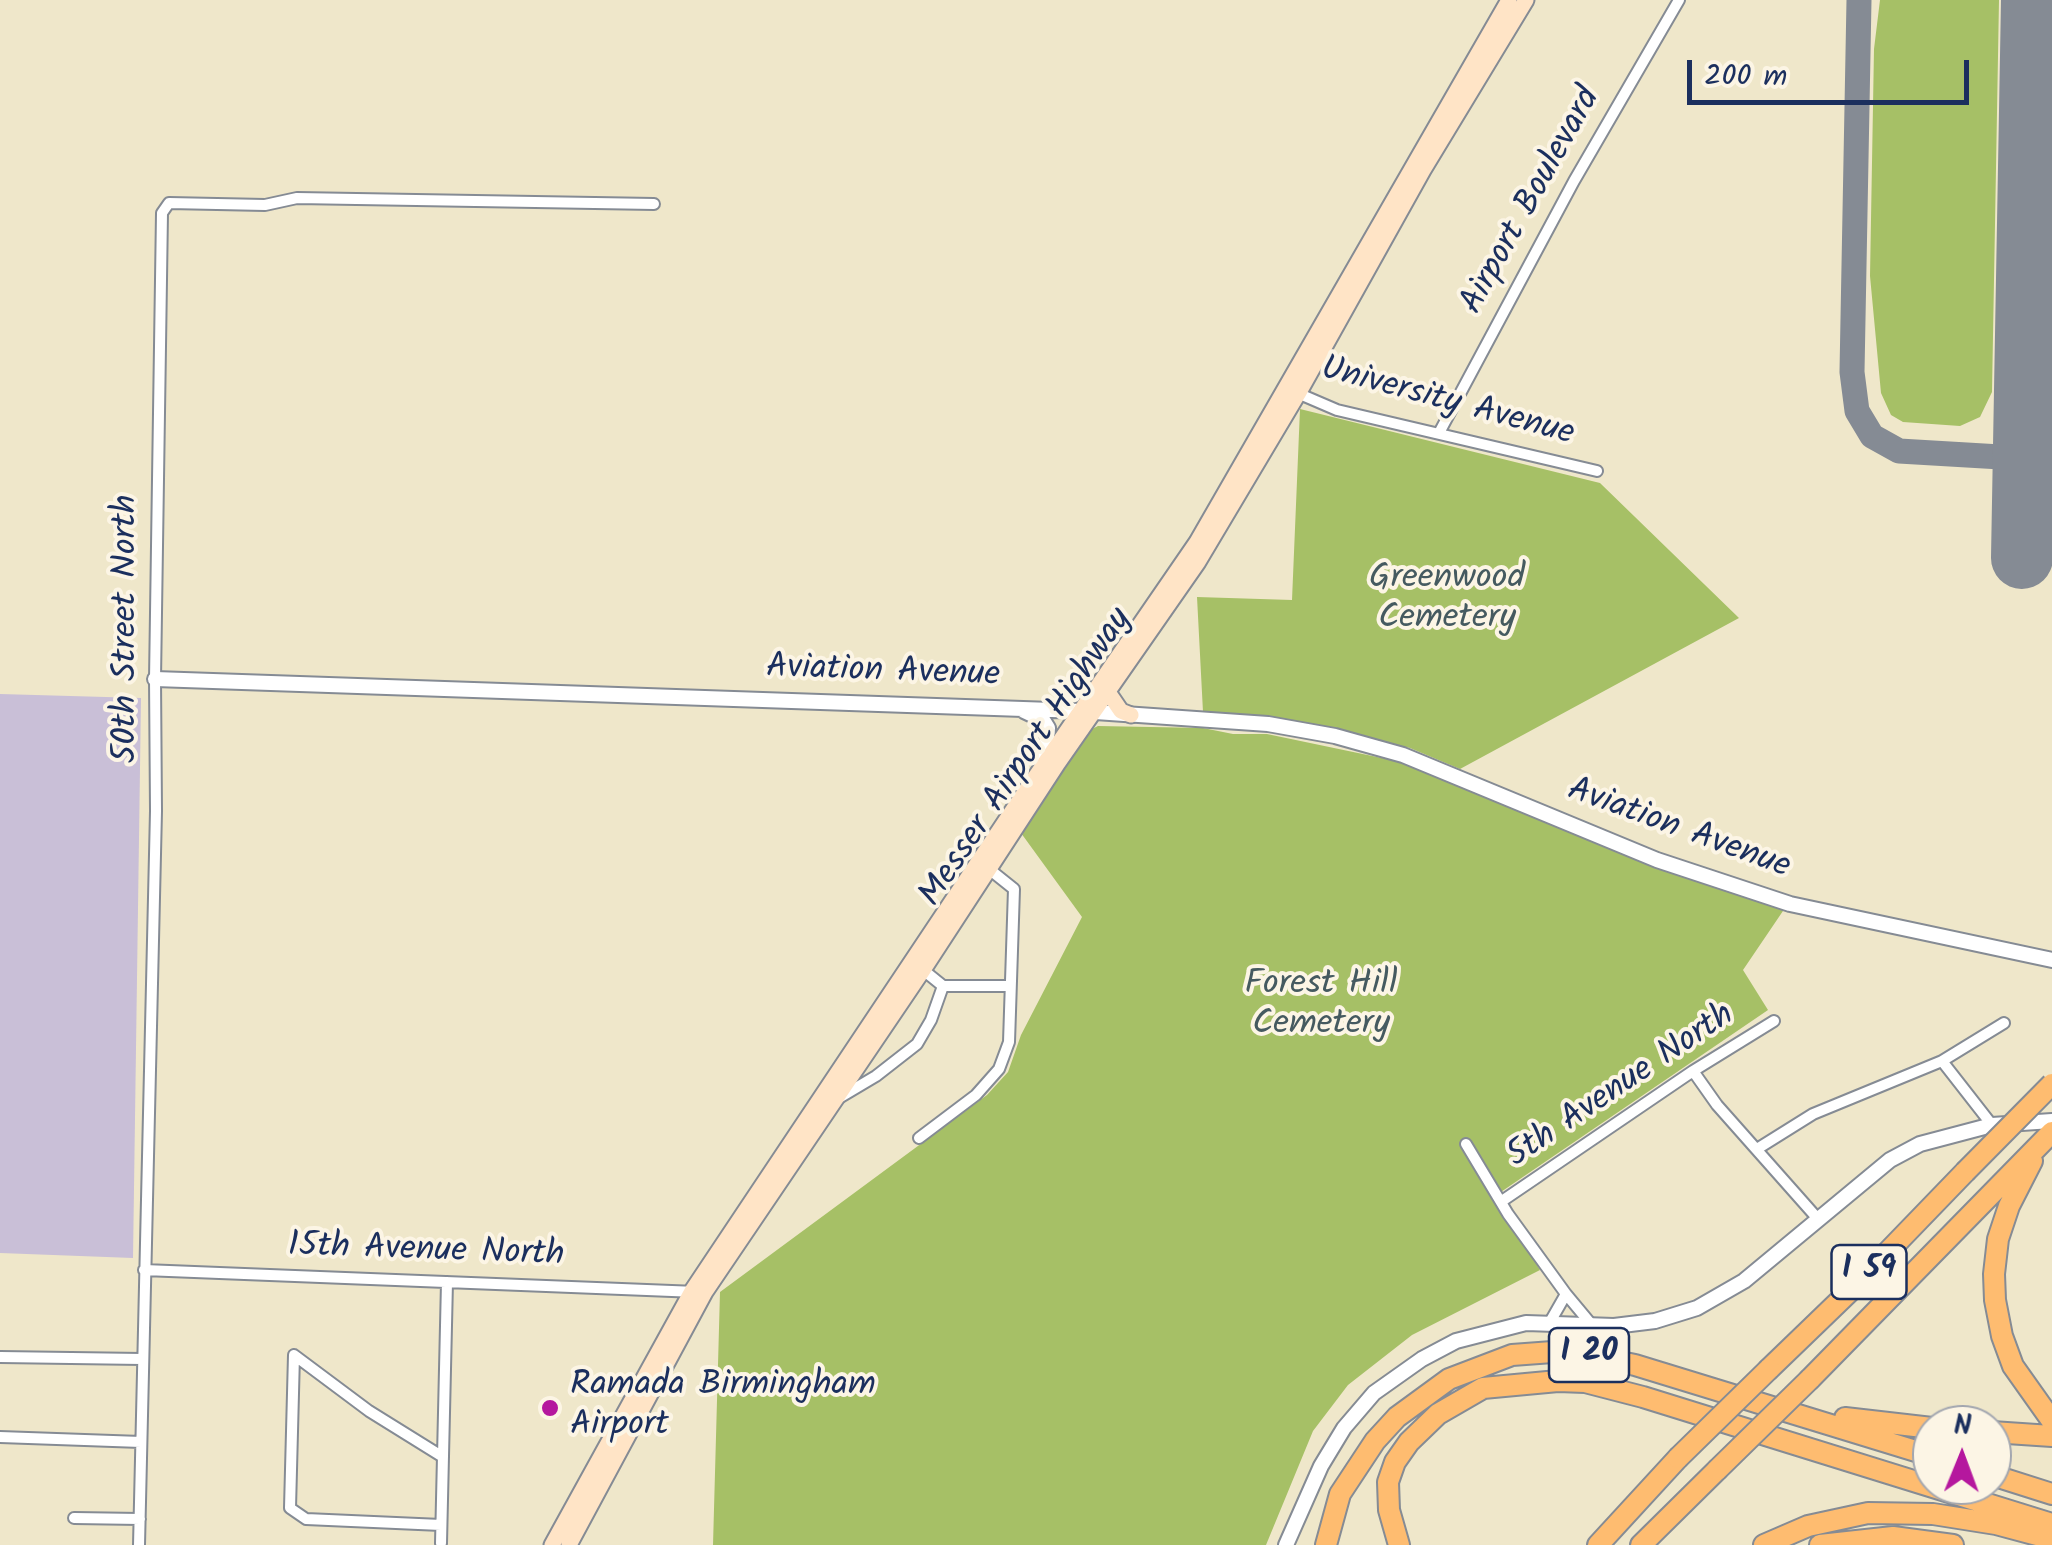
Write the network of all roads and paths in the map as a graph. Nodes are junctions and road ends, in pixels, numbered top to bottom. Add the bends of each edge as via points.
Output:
1 (1509, 0) edge
2 (1526, 0) edge
3 (1679, 0) edge
4 (654, 204) dead end
5 (1291, 391) junction
6 (1439, 433) junction
7 (1597, 472) dead end
8 (155, 679) junction
9 (1108, 692) junction
10 (1008, 708) junction
11 (1088, 712) junction
12 (1131, 714) junction
13 (1044, 764) junction
14 (990, 869) junction
15 (2052, 960) edge
16 (918, 966) junction
17 (943, 986) junction
18 (1010, 986) junction
19 (1774, 1021) dead end
20 (2004, 1023) dead end
21 (1942, 1061) junction
22 (1694, 1070) junction
23 (2052, 1084) edge
24 (835, 1100) junction
25 (2052, 1122) edge
26 (1992, 1124) junction
27 (919, 1138) dead end
28 (2046, 1138) edge
29 (1466, 1144) dead end
30 (1757, 1149) junction
31 (2009, 1185) junction
32 (1502, 1201) junction
33 (1818, 1219) junction
34 (144, 1270) junction
35 (446, 1282) junction
36 (699, 1292) junction
37 (1566, 1294) junction
38 (1550, 1322) junction
39 (1591, 1324) junction
40 (0, 1357) edge
41 (142, 1360) junction
42 (1792, 1411) junction
43 (2045, 1413) edge
44 (1912, 1426) edge
45 (2012, 1433) edge
46 (0, 1436) edge
47 (2052, 1436) edge
48 (141, 1442) junction
49 (1912, 1450) edge
50 (442, 1457) junction
51 (2012, 1481) edge
52 (2052, 1494) edge
53 (74, 1518) dead end
54 (140, 1519) junction
55 (2052, 1524) edge
56 (441, 1525) junction
57 (2052, 1539) edge
58 (441, 1542) dead end
59 (1599, 1542) edge
60 (139, 1545) edge
61 (552, 1545) edge
62 (569, 1545) edge
63 (1286, 1545) edge
64 (1326, 1545) edge
65 (1399, 1545) edge
66 (1641, 1545) edge
67 (1764, 1545) edge
68 (1820, 1545) edge
69 (1952, 1545) edge

1 - 5 main road, Messer Airport Highway
2 - 5 main road, Messer Airport Highway
3 - 6 street, Airport Boulevard
4 - 8 street, 50th Street North via 297,198 266,205 166,205
5 - 6 street, University Avenue via 1337,410
5 - 9 main road, Messer Airport Highway via 1198,562
5 - 11 main road, Messer Airport Highway
6 - 7 street, University Avenue
8 - 10 street, Aviation Avenue
8 - 34 street, 50th Street North
9 - 11 main road, Messer Airport Highway
9 - 12 main road
10 - 11 street, Aviation Avenue
10 - 13 street via 1043,720
11 - 12 street, Aviation Avenue
11 - 13 main road, Messer Airport Highway
11 - 14 main road, Messer Airport Highway
12 - 15 street, Aviation Avenue via 1335,736 1403,755 1657,860 1790,904
13 - 16 main road, Messer Airport Highway
14 - 16 main road, Messer Airport Highway
14 - 18 street via 1014,889
16 - 17 street
16 - 24 main road, Messer Airport Highway
16 - 36 main road, Messer Airport Highway
17 - 18 street
17 - 24 street via 917,1044
18 - 27 street via 1010,1042 999,1069
19 - 22 street, 5th Avenue North
20 - 21 street
21 - 26 street
21 - 30 street via 1814,1114
22 - 30 street
22 - 32 street, 5th Avenue North
23 - 59 highway, I 59, bridge
24 - 36 main road, Messer Airport Highway
25 - 26 street
26 - 33 street via 1920,1144 1890,1160
28 - 31 highway
29 - 32 street
30 - 33 street
31 - 43 highway via 1995,1300 2009,1356
31 - 66 highway, I 59, bridge
32 - 37 street
33 - 39 street via 1744,1281 1696,1308 1655,1321
34 - 35 street, 15th Avenue North
34 - 41 street, 50th Street North
35 - 36 street, 15th Avenue North
35 - 50 street
36 - 61 main road, Messer Airport Highway
36 - 62 main road, Messer Airport Highway
37 - 38 street
37 - 39 street
38 - 39 street
38 - 63 street via 1456,1341 1374,1393 1321,1466
40 - 41 street
41 - 48 street, 50th Street North
42 - 44 highway
42 - 49 highway, I 20
42 - 64 highway, I 20 via 1598,1356 1512,1355 1449,1378 1397,1417 1340,1494
45 - 47 highway
46 - 48 street
48 - 54 street, 50th Street North
50 - 56 street
50 - 56 street via 294,1356 290,1508 306,1519
51 - 52 highway
53 - 54 street
54 - 60 street, 50th Street North
55 - 65 highway via 1642,1397 1558,1381 1483,1388 1438,1414 1409,1442 1388,1482
56 - 58 street
57 - 67 highway via 1933,1514 1868,1513 1808,1526
68 - 69 highway via 1893,1537

